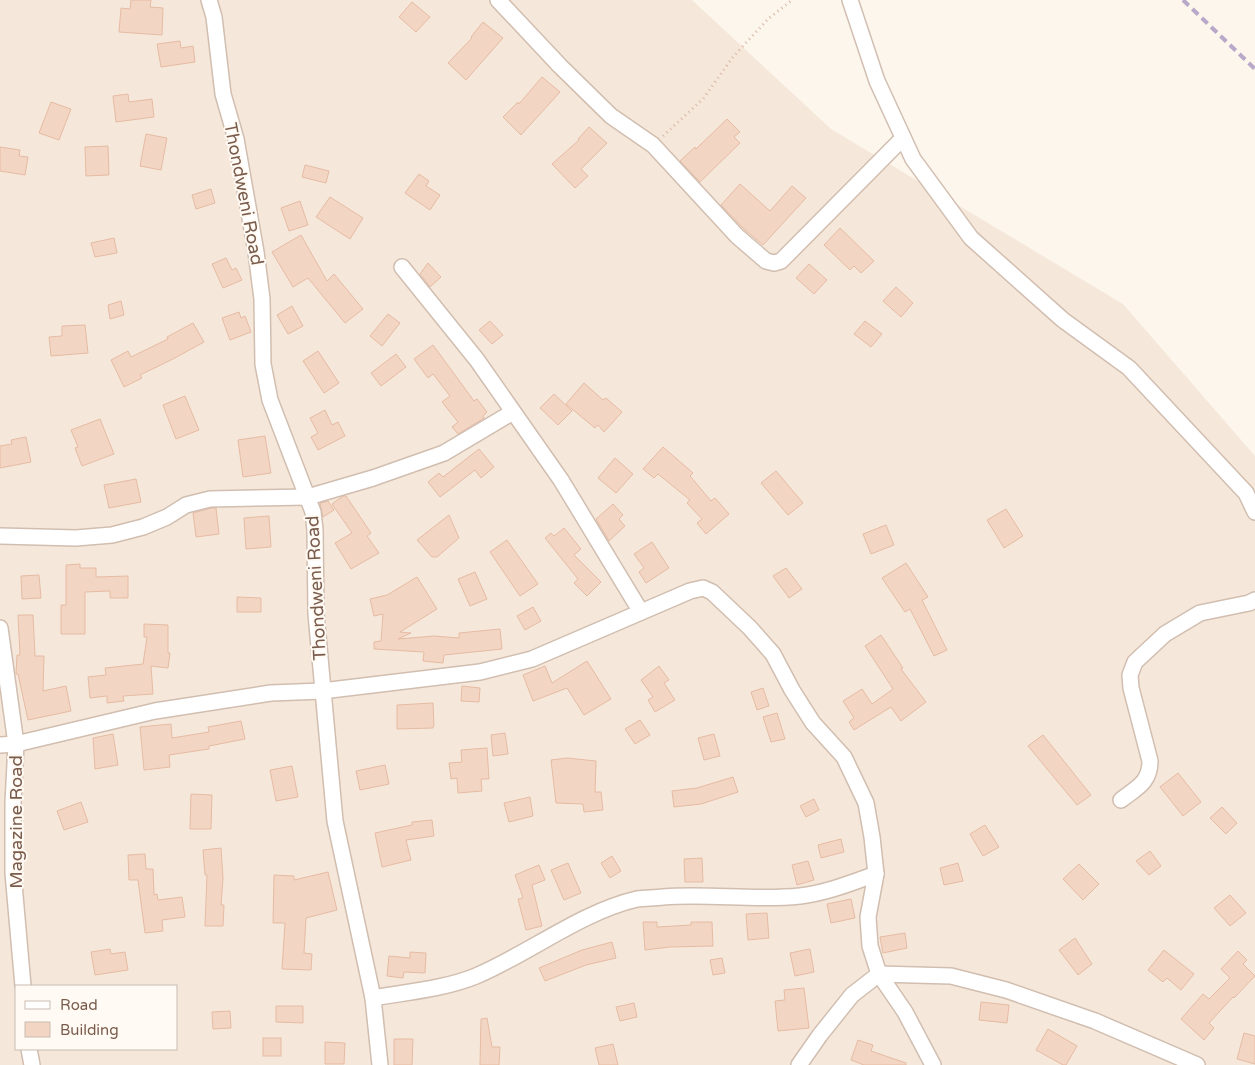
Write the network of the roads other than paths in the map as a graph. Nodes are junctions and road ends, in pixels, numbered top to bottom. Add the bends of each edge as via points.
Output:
1 (209, 0) edge
2 (498, 0) edge
3 (850, 0) edge
4 (903, 138) junction
5 (402, 267) dead end
6 (513, 412) junction
7 (308, 497) junction
8 (1255, 512) edge
9 (0, 536) edge
10 (1255, 600) edge
11 (641, 612) junction
12 (0, 628) edge
13 (322, 691) junction
14 (16, 744) junction
15 (0, 745) edge
16 (1121, 800) dead end
17 (876, 874) junction
18 (879, 974) junction
19 (23, 985) edge
20 (373, 998) junction
21 (29, 1050) edge
22 (32, 1065) edge
23 (380, 1065) edge
24 (799, 1065) edge
25 (933, 1065) edge
26 (1197, 1065) edge

1 - 7 street, Thondweni Road via 256,252 262,299 263,364 270,400
2 - 4 street via 611,116 653,145 737,236 774,263 781,261
3 - 4 street via 877,81
4 - 8 street via 913,159 971,238 1063,320 1129,368 1246,493
5 - 6 street via 477,360
6 - 7 street via 444,453
6 - 11 street via 561,480
7 - 9 street via 210,499 186,505 143,527 112,535 76,538
7 - 13 street, Thondweni Road via 315,530 316,614
10 - 16 street via 1200,613 1165,634 1136,662 1130,674 1131,688 1150,770 1145,781
11 - 13 street via 532,659 480,672
11 - 17 street via 703,588 712,592 750,628 773,654 813,723 844,757 866,803
12 - 14 street, Magazine Road
13 - 14 street via 271,693 155,711
13 - 20 street, Thondweni Road via 334,821
14 - 15 street
14 - 19 street, Magazine Road via 13,873
17 - 18 street via 868,918 870,946
17 - 20 street via 836,889 800,896 690,895 638,899 595,913 475,976 434,988
18 - 24 street via 852,995
18 - 25 street via 905,1012
18 - 26 street via 951,976 1006,990 1095,1021
20 - 23 street, Thondweni Road
21 - 22 street

